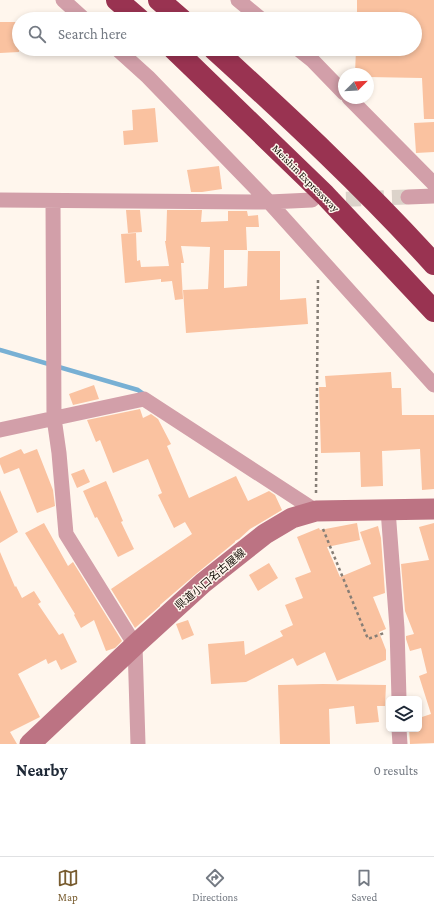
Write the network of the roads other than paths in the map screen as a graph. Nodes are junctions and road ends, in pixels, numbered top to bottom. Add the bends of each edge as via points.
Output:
1 (63, 0) edge
2 (117, 0) edge
3 (159, 0) edge
4 (238, 0) edge
5 (76, 12) edge
6 (131, 12) edge
7 (173, 12) edge
8 (253, 12) edge
9 (125, 56) edge
10 (181, 56) edge
11 (222, 56) edge
12 (307, 56) edge
13 (338, 87) edge
14 (355, 104) edge
15 (434, 184) edge
16 (434, 196) edge
17 (408, 197) tunnel mouth
18 (0, 200) edge
19 (53, 200) junction
20 (312, 200) tunnel mouth
21 (269, 202) junction
22 (434, 264) edge
23 (434, 311) edge
24 (434, 385) edge
25 (54, 418) junction
26 (0, 430) edge
27 (434, 509) edge
28 (388, 510) junction
29 (316, 511) junction
30 (135, 645) junction
31 (399, 696) edge
32 (399, 732) edge
33 (30, 744) edge
34 (138, 744) edge
35 (400, 744) edge

1 - 5 street
2 - 6 highway
3 - 7 highway
4 - 8 street
9 - 21 street
10 - 23 highway, Meishin Expressway via 325,195
11 - 22 highway via 344,171
12 - 13 street
14 - 15 street
16 - 17 street
18 - 19 street
19 - 21 street
19 - 25 street
20 - 21 street
21 - 24 street
25 - 26 street
25 - 29 street via 144,400
25 - 30 street via 66,534
27 - 28 main road, 県道小口名古屋線
28 - 29 main road, 県道小口名古屋線
28 - 31 street via 397,628
29 - 30 main road, 県道小口名古屋線 via 292,518 264,534 203,583
30 - 33 main road, 県道小口名古屋線
30 - 34 street
32 - 35 street

